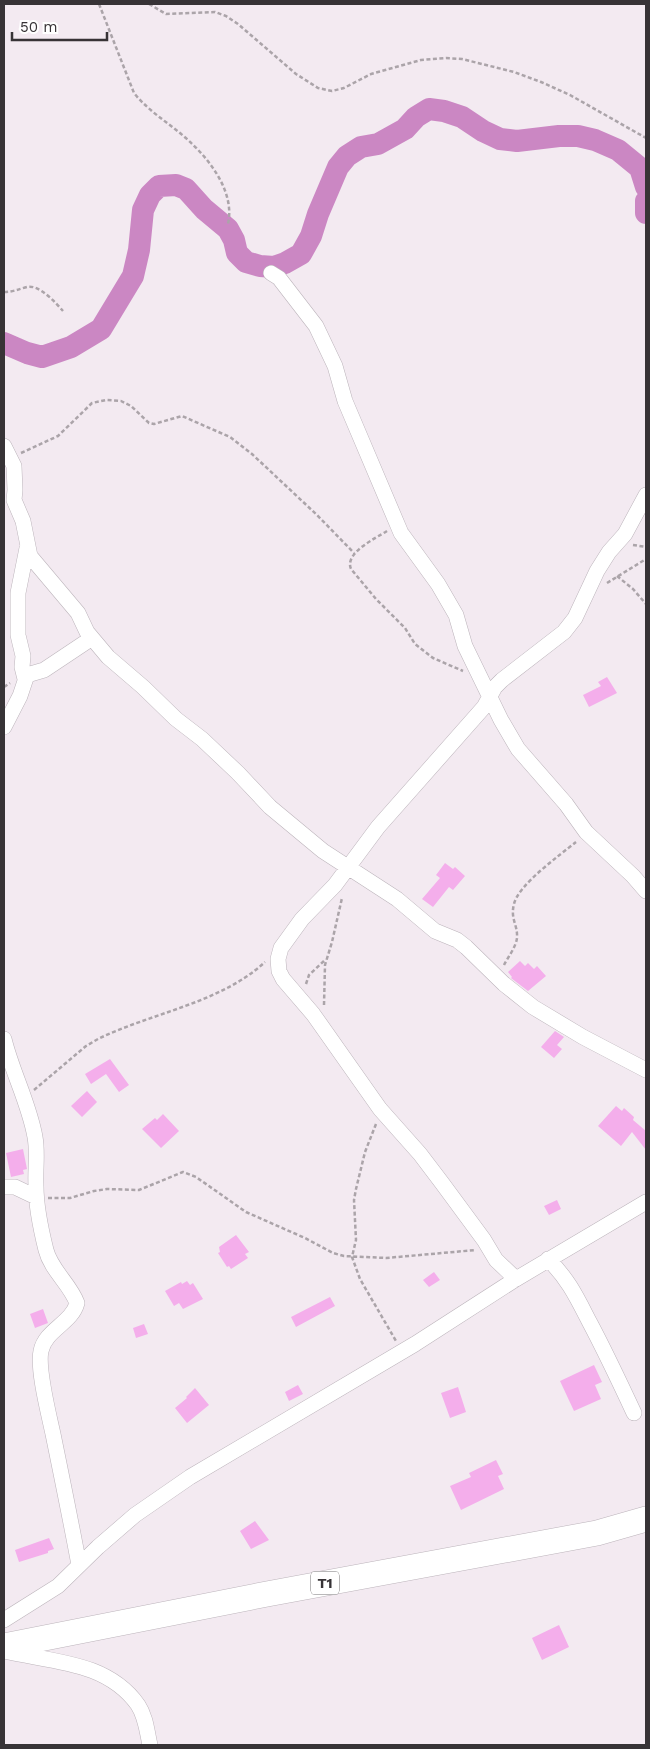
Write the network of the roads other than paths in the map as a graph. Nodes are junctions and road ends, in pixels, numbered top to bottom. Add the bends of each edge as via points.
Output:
1 (271, 274) dead end
2 (7, 451) edge
3 (646, 495) edge
4 (27, 548) junction
5 (92, 638) junction
6 (25, 679) junction
7 (490, 697) junction
8 (4, 727) edge
9 (346, 871) junction
10 (646, 891) edge
11 (4, 1039) edge
12 (8, 1070) edge
13 (646, 1070) edge
14 (4, 1187) edge
15 (36, 1197) junction
16 (646, 1202) edge
17 (548, 1259) junction
18 (516, 1279) junction
19 (634, 1413) dead end
20 (646, 1519) edge
21 (79, 1566) junction
22 (4, 1620) edge
23 (4, 1646) edge
24 (4, 1651) edge
25 (150, 1745) edge

1 - 7 street via 279,278 325,343 345,402 397,524 456,615 465,646
2 - 4 street via 14,466 14,500 23,521
3 - 7 street via 625,534 596,571 575,618 564,632 502,680
4 - 5 street via 38,568 78,612
4 - 6 street via 18,593 18,635
5 - 6 street via 44,670 30,673
5 - 9 street via 108,658 209,745 270,807
6 - 8 street
7 - 9 street via 378,827
7 - 10 street via 518,749 586,832
9 - 13 street via 397,900 436,931 457,940 534,1007
9 - 18 street via 302,919 281,948 279,971 386,1116 420,1154 496,1260
11 - 12 street
12 - 15 street via 27,1106 35,1137
14 - 15 street via 15,1187
15 - 21 street via 46,1252 74,1294 76,1303 71,1315 47,1338 40,1358
16 - 17 street
17 - 18 street
17 - 19 street via 563,1273 572,1288
18 - 21 street via 190,1477 135,1515
20 - 23 highway, T1 via 597,1533
21 - 22 street via 58,1586
24 - 25 street via 68,1662 105,1676 122,1687 138,1706 145,1720

